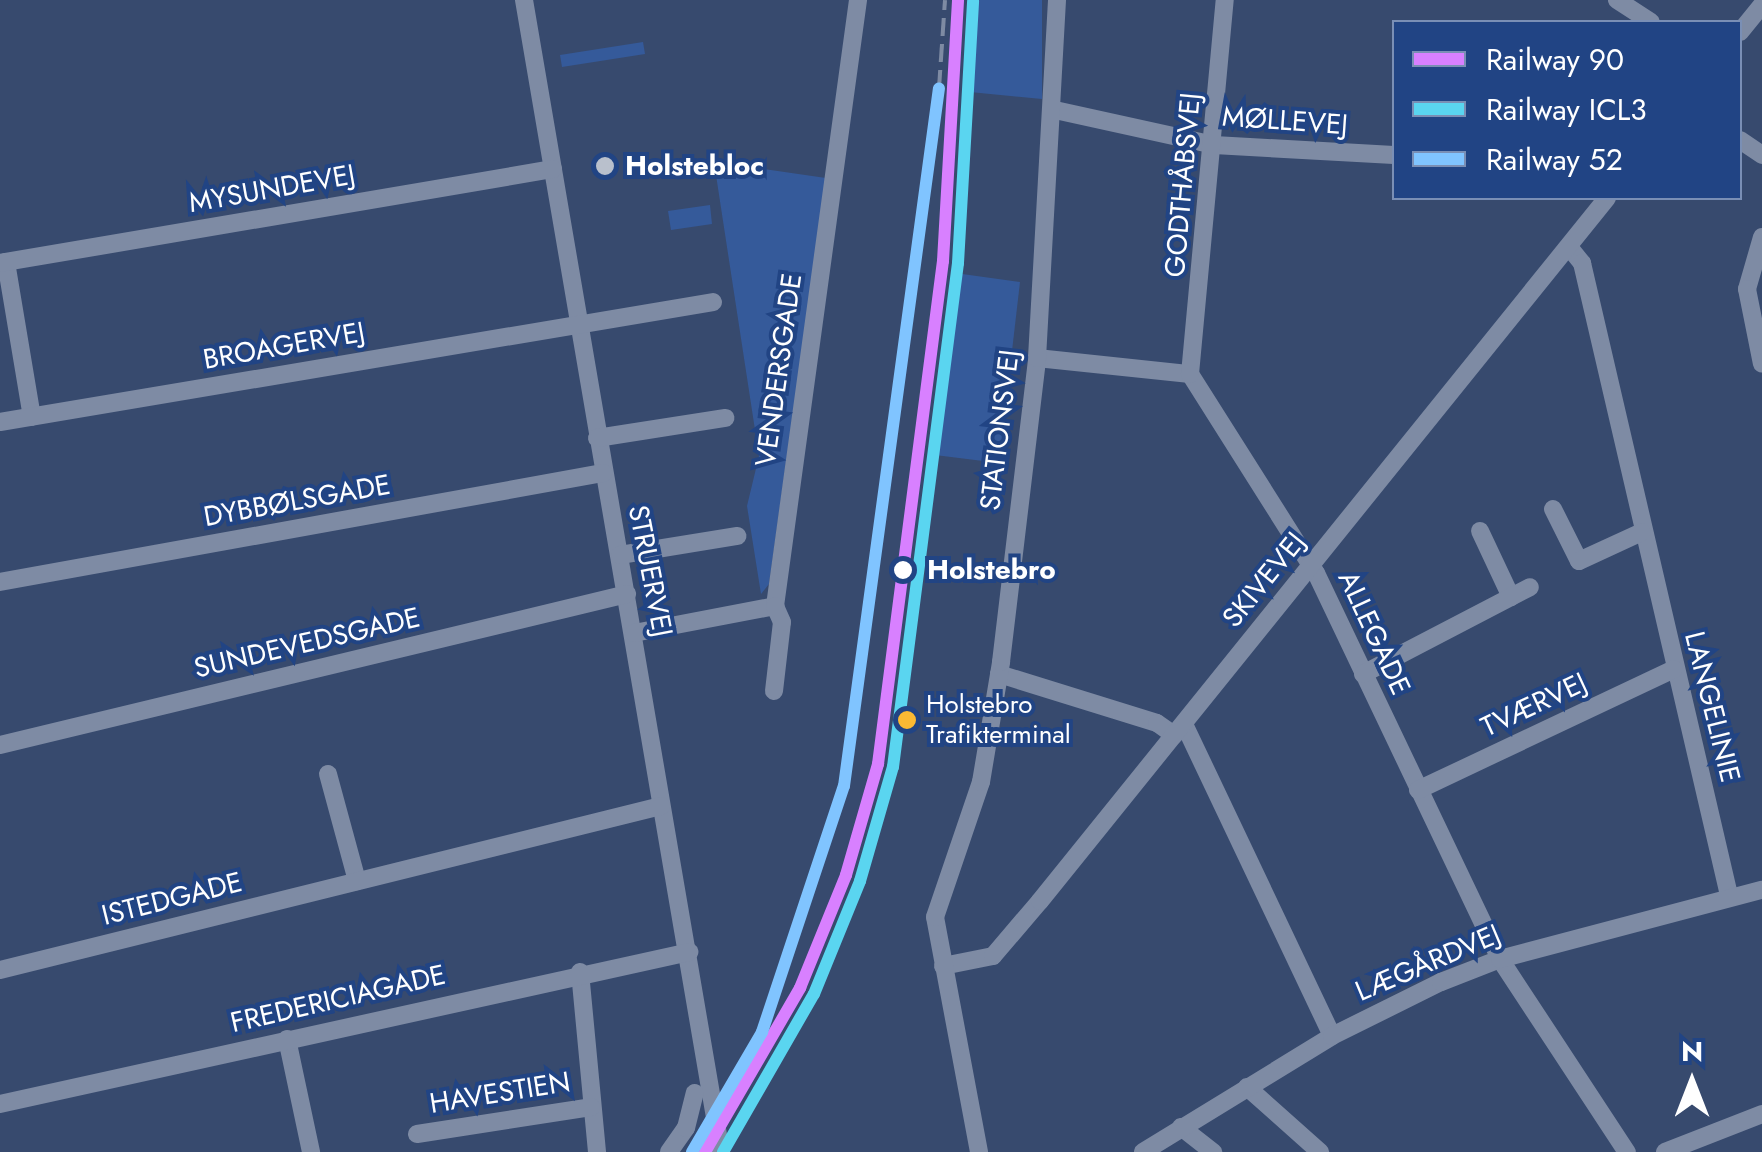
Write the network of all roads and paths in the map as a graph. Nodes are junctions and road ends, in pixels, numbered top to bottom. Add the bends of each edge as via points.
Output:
1 (524, 0) edge
2 (858, 0) edge
3 (1057, 0) edge
4 (1224, 0) edge
5 (1617, 0) edge
6 (1762, 5) edge
7 (1648, 20) edge
8 (1742, 30) edge
9 (1056, 110) junction
10 (1214, 144) junction
11 (1392, 155) edge
12 (553, 169) junction
13 (1605, 200) edge
14 (1762, 237) edge
15 (1569, 247) junction
16 (3, 263) edge
17 (713, 302) dead end
18 (578, 322) junction
19 (1037, 358) junction
20 (1762, 364) edge
21 (1190, 374) junction
22 (32, 417) junction
23 (724, 418) dead end
24 (0, 422) edge
25 (597, 438) junction
26 (603, 473) junction
27 (1553, 509) dead end
28 (1480, 531) dead end
29 (1642, 532) junction
30 (737, 536) dead end
31 (620, 556) junction
32 (1312, 565) junction
33 (0, 582) edge
34 (1530, 588) dead end
35 (627, 594) junction
36 (1511, 596) junction
37 (775, 606) junction
38 (634, 633) junction
39 (1674, 669) junction
40 (999, 674) junction
41 (1363, 674) junction
42 (774, 691) dead end
43 (1179, 729) junction
44 (0, 745) edge
45 (328, 774) dead end
46 (1418, 790) junction
47 (661, 806) junction
48 (357, 881) junction
49 (1762, 890) edge
50 (1730, 895) junction
51 (689, 952) junction
52 (1500, 959) junction
53 (943, 966) junction
54 (0, 970) edge
55 (580, 972) junction
56 (1332, 1036) junction
57 (287, 1039) junction
58 (1247, 1087) junction
59 (695, 1093) dead end
60 (0, 1104) edge
61 (591, 1107) junction
62 (1762, 1114) edge
63 (1180, 1126) junction
64 (418, 1134) dead end
65 (311, 1152) edge
66 (597, 1152) edge
67 (669, 1152) edge
68 (721, 1152) edge
69 (978, 1152) edge
70 (1142, 1152) edge
71 (1213, 1152) edge
72 (1320, 1152) edge
73 (1626, 1152) edge
74 (1665, 1152) edge

1 - 12 street, STRUERVEJ
2 - 37 street, VENDERSGADE
3 - 9 street, STATIONSVEJ
4 - 10 street, GODTHÅBSVEJ
5 - 7 street
6 - 8 street
9 - 10 street, MØLLEVEJ
9 - 19 street, STATIONSVEJ
10 - 11 street, MØLLEVEJ
10 - 21 street, GODTHÅBSVEJ
12 - 16 street, MYSUNDEVEJ
12 - 18 street, STRUERVEJ
13 - 15 street, SKIVEVEJ
14 - 20 street via 1747,288
15 - 29 street, LANGELINIE via 1582,263
15 - 32 street, SKIVEVEJ
16 - 22 street
17 - 18 street, BROAGERVEJ
18 - 22 street, BROAGERVEJ
18 - 25 street, STRUERVEJ
19 - 21 street
19 - 40 street, STATIONSVEJ
21 - 32 street, ALLEGADE
22 - 24 street, BROAGERVEJ
23 - 25 street
25 - 26 street, STRUERVEJ
26 - 31 street, STRUERVEJ
26 - 33 street, DYBBØLSGADE
27 - 29 street via 1579,562
28 - 36 street
29 - 39 street, LANGELINIE
30 - 31 street
31 - 35 street, STRUERVEJ
32 - 41 street, ALLEGADE
32 - 43 street, SKIVEVEJ
34 - 36 street
35 - 38 street, STRUERVEJ
35 - 44 street, SUNDEVEDSGADE
36 - 41 street
37 - 38 street
37 - 42 street, VENDERSGADE via 782,622
38 - 47 street, STRUERVEJ
39 - 46 street, TVÆRVEJ
39 - 50 street, LANGELINIE
40 - 43 street
40 - 53 street, STATIONSVEJ via 981,782 938,893
41 - 46 street, ALLEGADE
43 - 53 street, SKIVEVEJ via 993,956
43 - 56 street
45 - 48 street
46 - 52 street, ALLEGADE
47 - 48 street, ISTEDGADE
47 - 51 street, STRUERVEJ
48 - 54 street, ISTEDGADE
49 - 50 street, LÆGÅRDVEJ
50 - 52 street, LÆGÅRDVEJ
51 - 55 street, FREDERICIAGADE
51 - 68 street, STRUERVEJ
52 - 56 street, LÆGÅRDVEJ
52 - 73 street, ALLEGADE
53 - 69 street, STATIONSVEJ
55 - 57 street, FREDERICIAGADE
55 - 61 street
56 - 58 street, LÆGÅRDVEJ
57 - 60 street, FREDERICIAGADE
57 - 65 street
58 - 63 street, LÆGÅRDVEJ
58 - 72 street
59 - 67 street via 686,1128
61 - 64 street, HAVESTIEN
61 - 66 street
62 - 74 street
63 - 70 street, LÆGÅRDVEJ
63 - 71 street

